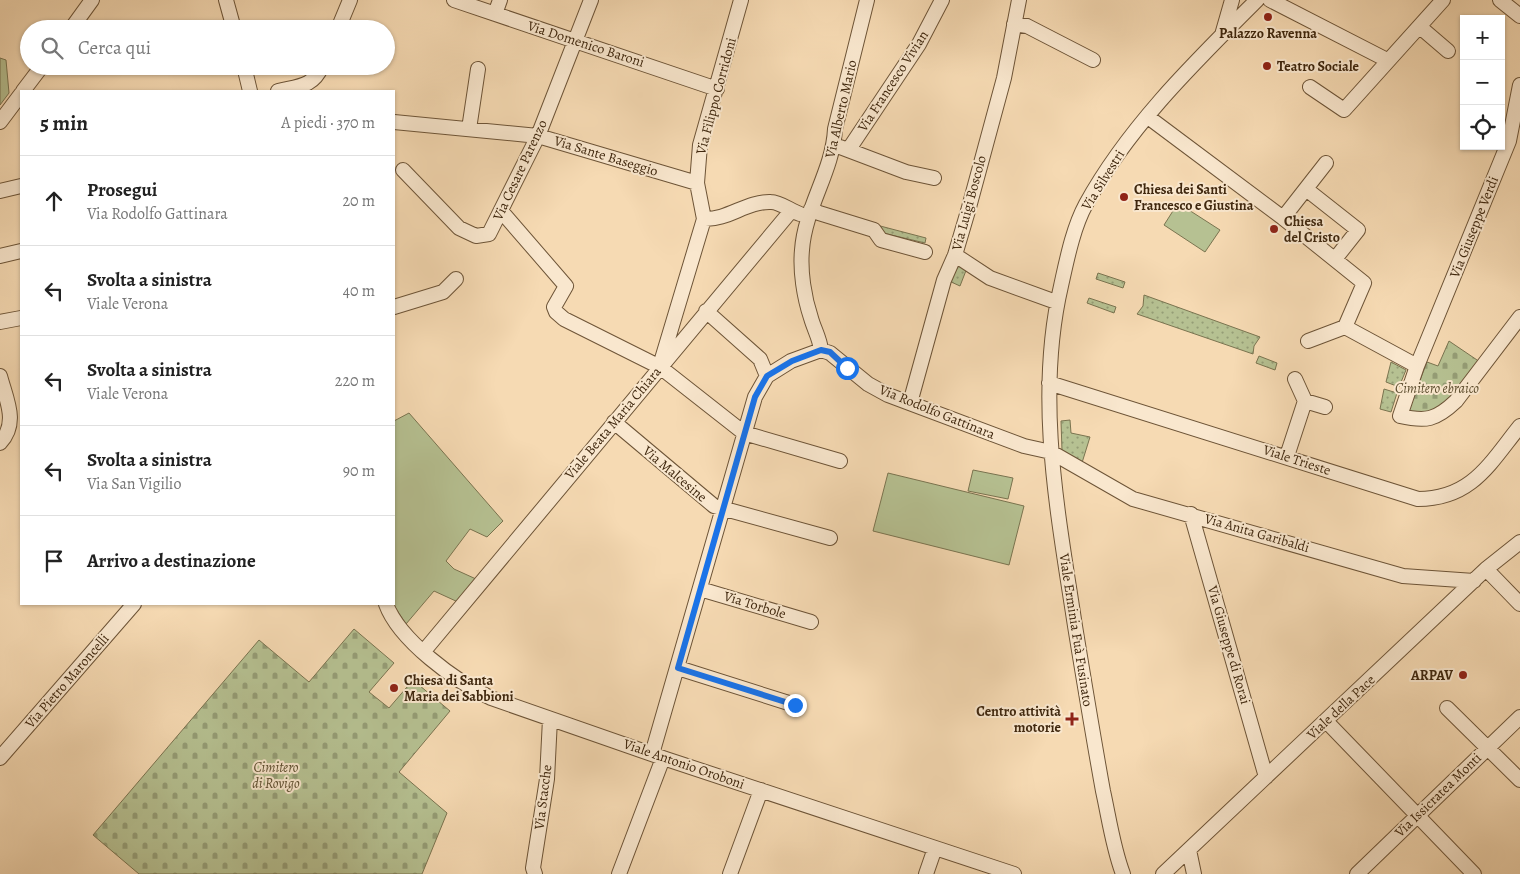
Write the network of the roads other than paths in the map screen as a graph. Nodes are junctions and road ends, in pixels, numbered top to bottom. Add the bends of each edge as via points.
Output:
1 (92, 0) edge
2 (226, 0) edge
3 (350, 0) edge
4 (454, 0) edge
5 (500, 0) edge
6 (591, 0) edge
7 (741, 0) edge
8 (867, 0) edge
9 (942, 0) edge
10 (1020, 0) edge
11 (1232, 0) edge
12 (1258, 0) edge
13 (1270, 0) edge
14 (1443, 0) edge
15 (1500, 0) edge
16 (495, 14) junction
17 (1520, 16) edge
18 (78, 20) edge
19 (232, 20) edge
20 (342, 20) edge
21 (1014, 24) junction
22 (1420, 27) junction
23 (1222, 35) junction
24 (575, 41) junction
25 (1448, 51) dead end
26 (1093, 60) dead end
27 (1387, 60) junction
28 (478, 69) dead end
29 (35, 75) edge
30 (246, 75) edge
31 (317, 75) edge
32 (1520, 85) edge
33 (1310, 87) dead end
34 (717, 88) junction
35 (24, 90) edge
36 (250, 90) edge
37 (282, 90) edge
38 (20, 95) edge
39 (1148, 117) junction
40 (0, 122) edge
41 (395, 122) edge
42 (469, 128) junction
43 (538, 136) junction
44 (835, 146) junction
45 (848, 149) junction
46 (1326, 162) dead end
47 (402, 170) dead end
48 (934, 178) dead end
49 (697, 184) junction
50 (20, 186) edge
51 (1306, 189) junction
52 (0, 191) edge
53 (791, 211) junction
54 (502, 212) junction
55 (810, 212) junction
56 (1282, 218) junction
57 (704, 219) junction
58 (20, 251) edge
59 (925, 252) dead end
60 (955, 255) junction
61 (0, 256) edge
62 (1335, 259) junction
63 (456, 278) dead end
64 (1056, 302) junction
65 (395, 307) edge
66 (706, 312) junction
67 (1520, 317) edge
68 (20, 318) edge
69 (0, 322) edge
70 (1344, 327) junction
71 (1308, 341) dead end
72 (821, 350) junction
73 (1417, 366) junction
74 (660, 367) junction
75 (0, 376) edge
76 (767, 376) junction
77 (1295, 379) dead end
78 (1049, 383) junction
79 (1305, 401) junction
80 (910, 403) junction
81 (1326, 407) dead end
82 (16, 420) edge
83 (614, 422) junction
84 (1520, 426) edge
85 (744, 433) junction
86 (1515, 439) edge
87 (0, 443) edge
88 (1051, 452) junction
89 (1287, 456) junction
90 (840, 461) dead end
91 (723, 508) junction
92 (1191, 514) junction
93 (830, 538) dead end
94 (1520, 542) edge
95 (1486, 569) junction
96 (1474, 581) junction
97 (700, 589) junction
98 (1520, 604) edge
99 (133, 605) edge
100 (386, 605) edge
101 (811, 622) dead end
102 (424, 651) junction
103 (678, 668) junction
104 (795, 705) dead end
105 (1447, 708) dead end
106 (1520, 717) edge
107 (550, 719) junction
108 (1326, 720) junction
109 (1487, 748) junction
110 (657, 756) junction
111 (0, 758) edge
112 (1266, 777) junction
113 (1520, 780) edge
114 (761, 790) junction
115 (1418, 815) junction
116 (935, 848) junction
117 (1189, 850) junction
118 (1006, 873) edge
119 (534, 874) edge
120 (619, 874) edge
121 (730, 874) edge
122 (926, 874) edge
123 (1123, 874) edge
124 (1163, 874) edge
125 (1194, 874) edge
126 (1357, 874) edge
127 (1474, 874) edge

1 - 18 street
2 - 19 street
3 - 20 street
4 - 16 street, Via Domenico Baroni
5 - 16 street
6 - 24 street, Via Cesare Parenzo
7 - 34 street, Via Filippo Corridoni
8 - 44 street, Via Alberto Mario via 836,129
9 - 45 street, Via Francesco Vivian via 910,58
10 - 21 street, Via Luigi Boscolo
11 - 23 street
12 - 23 street, Via Silvestri
13 - 27 street
14 - 22 street
15 - 17 street
16 - 24 street, Via Domenico Baroni
21 - 26 street via 1027,26
21 - 60 street, Via Luigi Boscolo via 1004,78
22 - 25 street
22 - 27 street
23 - 39 street, Via Silvestri
24 - 34 street, Via Domenico Baroni
24 - 43 street, Via Cesare Parenzo
27 - 33 street via 1344,110
28 - 42 street
29 - 35 street
30 - 36 street
31 - 37 street via 310,83
32 - 73 street, Via Giuseppe Verdi via 1508,141
34 - 49 street, Via Filippo Corridoni via 700,145
38 - 40 street
39 - 56 street
39 - 64 street, Via Silvestri via 1112,162 1085,206
41 - 42 street, Via Sante Baseggio
42 - 43 street, Via Sante Baseggio
43 - 49 street, Via Sante Baseggio
43 - 54 street, Via Cesare Parenzo
44 - 45 street
44 - 55 street, Via Alberto Mario
45 - 48 street via 906,172
46 - 51 street
47 - 54 street, Via Cesare Parenzo via 459,228 476,236 489,234
49 - 57 street, Via Filippo Corridoni
50 - 52 street
51 - 56 street
51 - 62 street via 1358,230
53 - 55 street
53 - 57 street via 772,202 750,205 723,217
53 - 66 street, Viale Beata Maria Chiara
54 - 74 street via 566,286 554,307 556,312
55 - 59 street via 874,230 882,240
55 - 72 street via 802,249 804,284
56 - 62 street
57 - 74 street, Via Filippo Corridoni
58 - 61 street
60 - 64 street via 990,278
60 - 80 street, Via Luigi Boscolo via 944,280
62 - 70 street via 1364,283
63 - 65 street via 443,292
64 - 78 street, Via Silvestri
66 - 74 street, Viale Beata Maria Chiara
66 - 76 street via 760,359
67 - 73 street, Via Giuseppe Verdi via 1456,401 1438,416 1419,420 1400,416
68 - 69 street
70 - 71 street
70 - 73 street
72 - 76 street via 792,361
72 - 80 street, Via Rodolfo Gattinara via 830,352 868,384
74 - 83 street, Viale Beata Maria Chiara
74 - 85 street
75 - 82 street
76 - 85 street via 755,397
77 - 79 street
78 - 88 street, Viale Erminia Fuà Fusinato
78 - 89 street, Viale Trieste
79 - 81 street
79 - 89 street
80 - 88 street, Via Rodolfo Gattinara via 1024,446
82 - 87 street
83 - 91 street, Via Malcesine via 714,506
83 - 102 street, Viale Beata Maria Chiara
84 - 86 street, Viale Trieste
85 - 90 street
85 - 91 street
86 - 89 street, Viale Trieste via 1473,482 1455,493 1428,499 1402,494
88 - 92 street, Via Anita Garibaldi via 1133,499
88 - 123 street, Viale Erminia Fuà Fusinato via 1091,727 1113,841
91 - 93 street, Via Malcesine
91 - 97 street
92 - 96 street, Via Anita Garibaldi via 1403,576
92 - 112 street, Via Giuseppe di Rorai
94 - 95 street, Viale della Pace
95 - 96 street, Viale della Pace
95 - 98 street
96 - 108 street, Viale della Pace
97 - 101 street, Via Torbole
97 - 103 street
99 - 111 street, Via Pietro Maroncelli
100 - 102 street, Viale Antonio Oroboni via 392,617
102 - 107 street, Viale Antonio Oroboni via 470,689
103 - 104 street
103 - 110 street
105 - 109 street
106 - 109 street, Via Issicratea Monti
107 - 110 street, Viale Antonio Oroboni
107 - 119 street, Via Stacche via 547,780
108 - 112 street, Viale della Pace
108 - 115 street
109 - 113 street
109 - 115 street, Via Issicratea Monti
110 - 114 street, Viale Antonio Oroboni
110 - 120 street
112 - 117 street, Viale della Pace
114 - 116 street, Viale Antonio Oroboni
114 - 121 street
115 - 126 street, Via Issicratea Monti
115 - 127 street
116 - 118 street, Viale Antonio Oroboni
116 - 122 street
117 - 124 street, Viale della Pace
117 - 125 street

